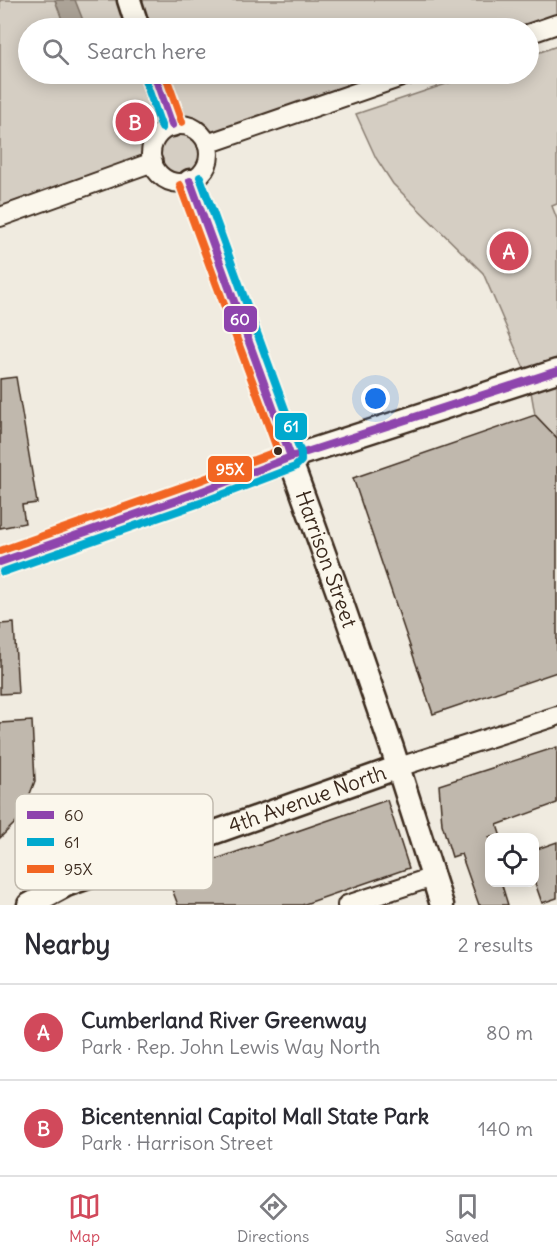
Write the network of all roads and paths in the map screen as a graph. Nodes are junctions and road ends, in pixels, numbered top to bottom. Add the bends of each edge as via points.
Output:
1 (129, 0) edge
2 (135, 18) edge
3 (557, 24) edge
4 (539, 30) edge
5 (158, 84) edge
6 (380, 84) edge
7 (172, 125) junction
8 (207, 144) junction
9 (153, 162) junction
10 (190, 181) junction
11 (0, 218) edge
12 (557, 371) edge
13 (291, 458) junction
14 (0, 562) edge
15 (557, 716) edge
16 (399, 767) junction
17 (213, 833) edge
18 (433, 877) junction
19 (57, 890) edge
20 (29, 905) edge
21 (347, 905) edge
22 (442, 905) edge

1 - 2 street
3 - 4 street
5 - 7 street
6 - 8 street
7 - 8 street via 192,127
7 - 9 street via 160,132 153,143
8 - 10 street via 207,165
9 - 10 street via 168,180
9 - 11 street
10 - 13 street, Harrison Street
12 - 13 street
13 - 14 street
13 - 16 street, Harrison Street
15 - 16 street, 4th Avenue North
16 - 17 street, 4th Avenue North
16 - 18 street, Harrison Street
18 - 21 street
18 - 22 street, Harrison Street
19 - 20 street, 4th Avenue North

